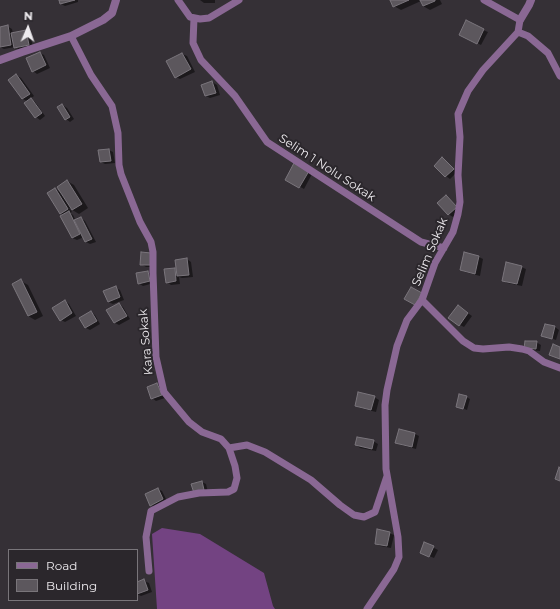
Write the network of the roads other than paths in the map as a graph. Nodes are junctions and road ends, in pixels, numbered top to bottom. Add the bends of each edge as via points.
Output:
1 (116, 0) edge
2 (178, 0) edge
3 (239, 0) edge
4 (484, 0) edge
5 (531, 0) edge
6 (194, 18) junction
7 (520, 20) junction
8 (518, 32) junction
9 (71, 36) junction
10 (0, 60) edge
11 (560, 76) edge
12 (444, 248) junction
13 (422, 300) junction
14 (560, 368) edge
15 (229, 448) junction
16 (387, 475) junction
17 (149, 571) dead end
18 (367, 609) edge

1 - 9 street via 112,13
2 - 6 street via 190,17
3 - 6 street via 209,18
4 - 7 street
5 - 7 street
6 - 12 street, Selim 1 Nolu Sokak via 193,43 201,60 235,96 267,142 421,242
7 - 8 street
8 - 11 street via 528,36 548,53
8 - 12 street, Selim Sokak via 483,70 468,91 458,114 460,202 452,232
9 - 10 street
9 - 15 street, Kara Sokak via 91,75 112,106 118,133 121,174 154,252 156,357 164,392 189,422 202,432 220,439
12 - 13 street, Selim Sokak via 435,263
13 - 14 street via 463,341 474,348 522,349
13 - 16 street, Selim Sokak via 407,320 397,346 387,390
15 - 16 street via 247,445 265,452 310,480 354,515 364,517 375,512
15 - 17 street via 237,478 234,489 228,492 178,497 151,511 146,537
16 - 18 street via 398,536 399,557 394,569

